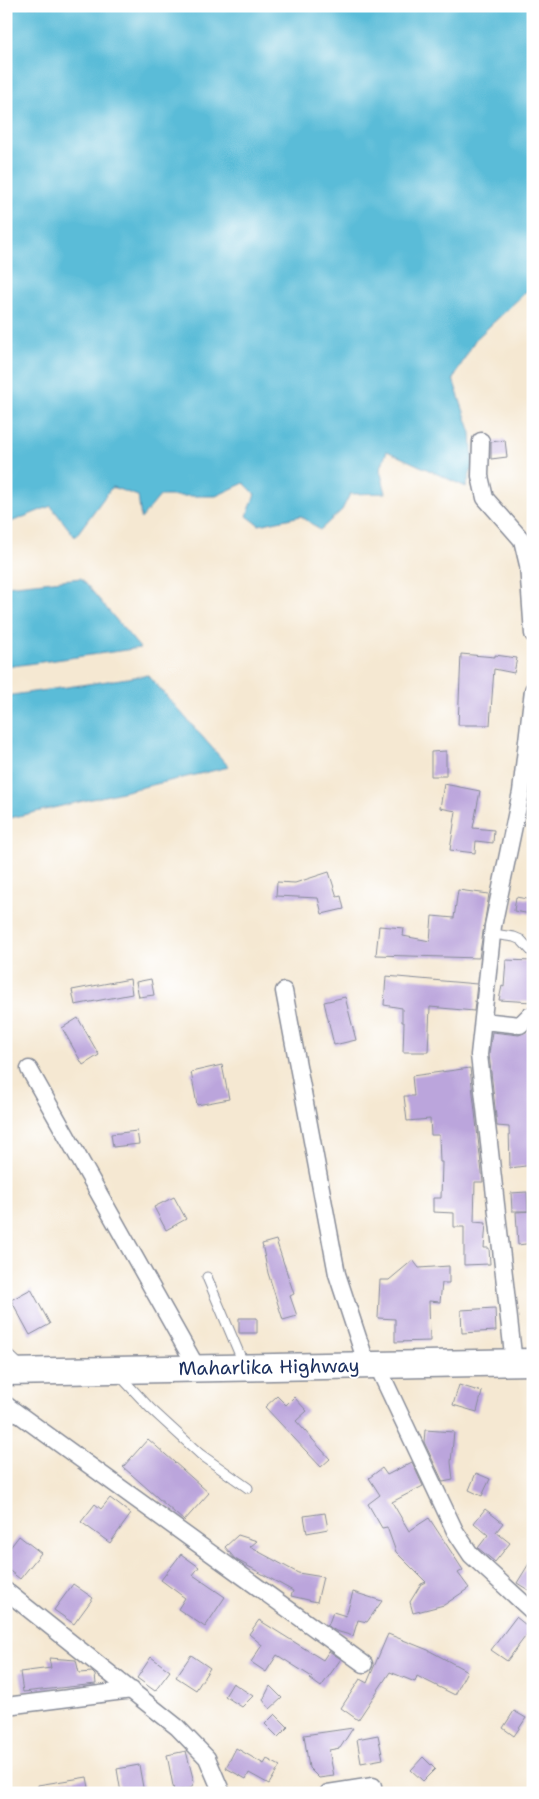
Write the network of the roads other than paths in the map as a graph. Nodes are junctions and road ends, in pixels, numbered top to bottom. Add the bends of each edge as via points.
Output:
1 (481, 441) dead end
2 (533, 634) edge
3 (533, 690) edge
4 (493, 934) junction
5 (533, 953) edge
6 (284, 991) dead end
7 (529, 1016) dead end
8 (483, 1020) junction
9 (29, 1069) dead end
10 (207, 1277) dead end
11 (6, 1352) edge
12 (523, 1362) edge
13 (372, 1365) junction
14 (197, 1368) junction
15 (245, 1368) junction
16 (115, 1370) junction
17 (16, 1372) edge
18 (6, 1405) edge
19 (248, 1488) dead end
20 (6, 1591) edge
21 (533, 1612) edge
22 (364, 1664) dead end
23 (132, 1690) junction
24 (6, 1706) edge
25 (373, 1786) dead end
26 (222, 1793) edge
27 (328, 1793) edge

1 - 2 street via 480,476 485,498 522,540 528,565
3 - 4 street via 521,792
4 - 5 lane via 514,936
4 - 8 street
6 - 13 street via 337,1274
7 - 8 street via 520,1025
8 - 12 street via 479,1055
9 - 14 street
10 - 15 lane
11 - 17 lane
12 - 13 main road, Maharlika Highway
13 - 15 main road, Maharlika Highway
13 - 21 street via 454,1531 472,1555
14 - 15 main road, Maharlika Highway
14 - 16 main road, Maharlika Highway
16 - 17 main road, Maharlika Highway
16 - 19 lane via 200,1454
18 - 22 street
20 - 23 street
23 - 24 street
23 - 26 street via 178,1727 207,1758
25 - 27 street

